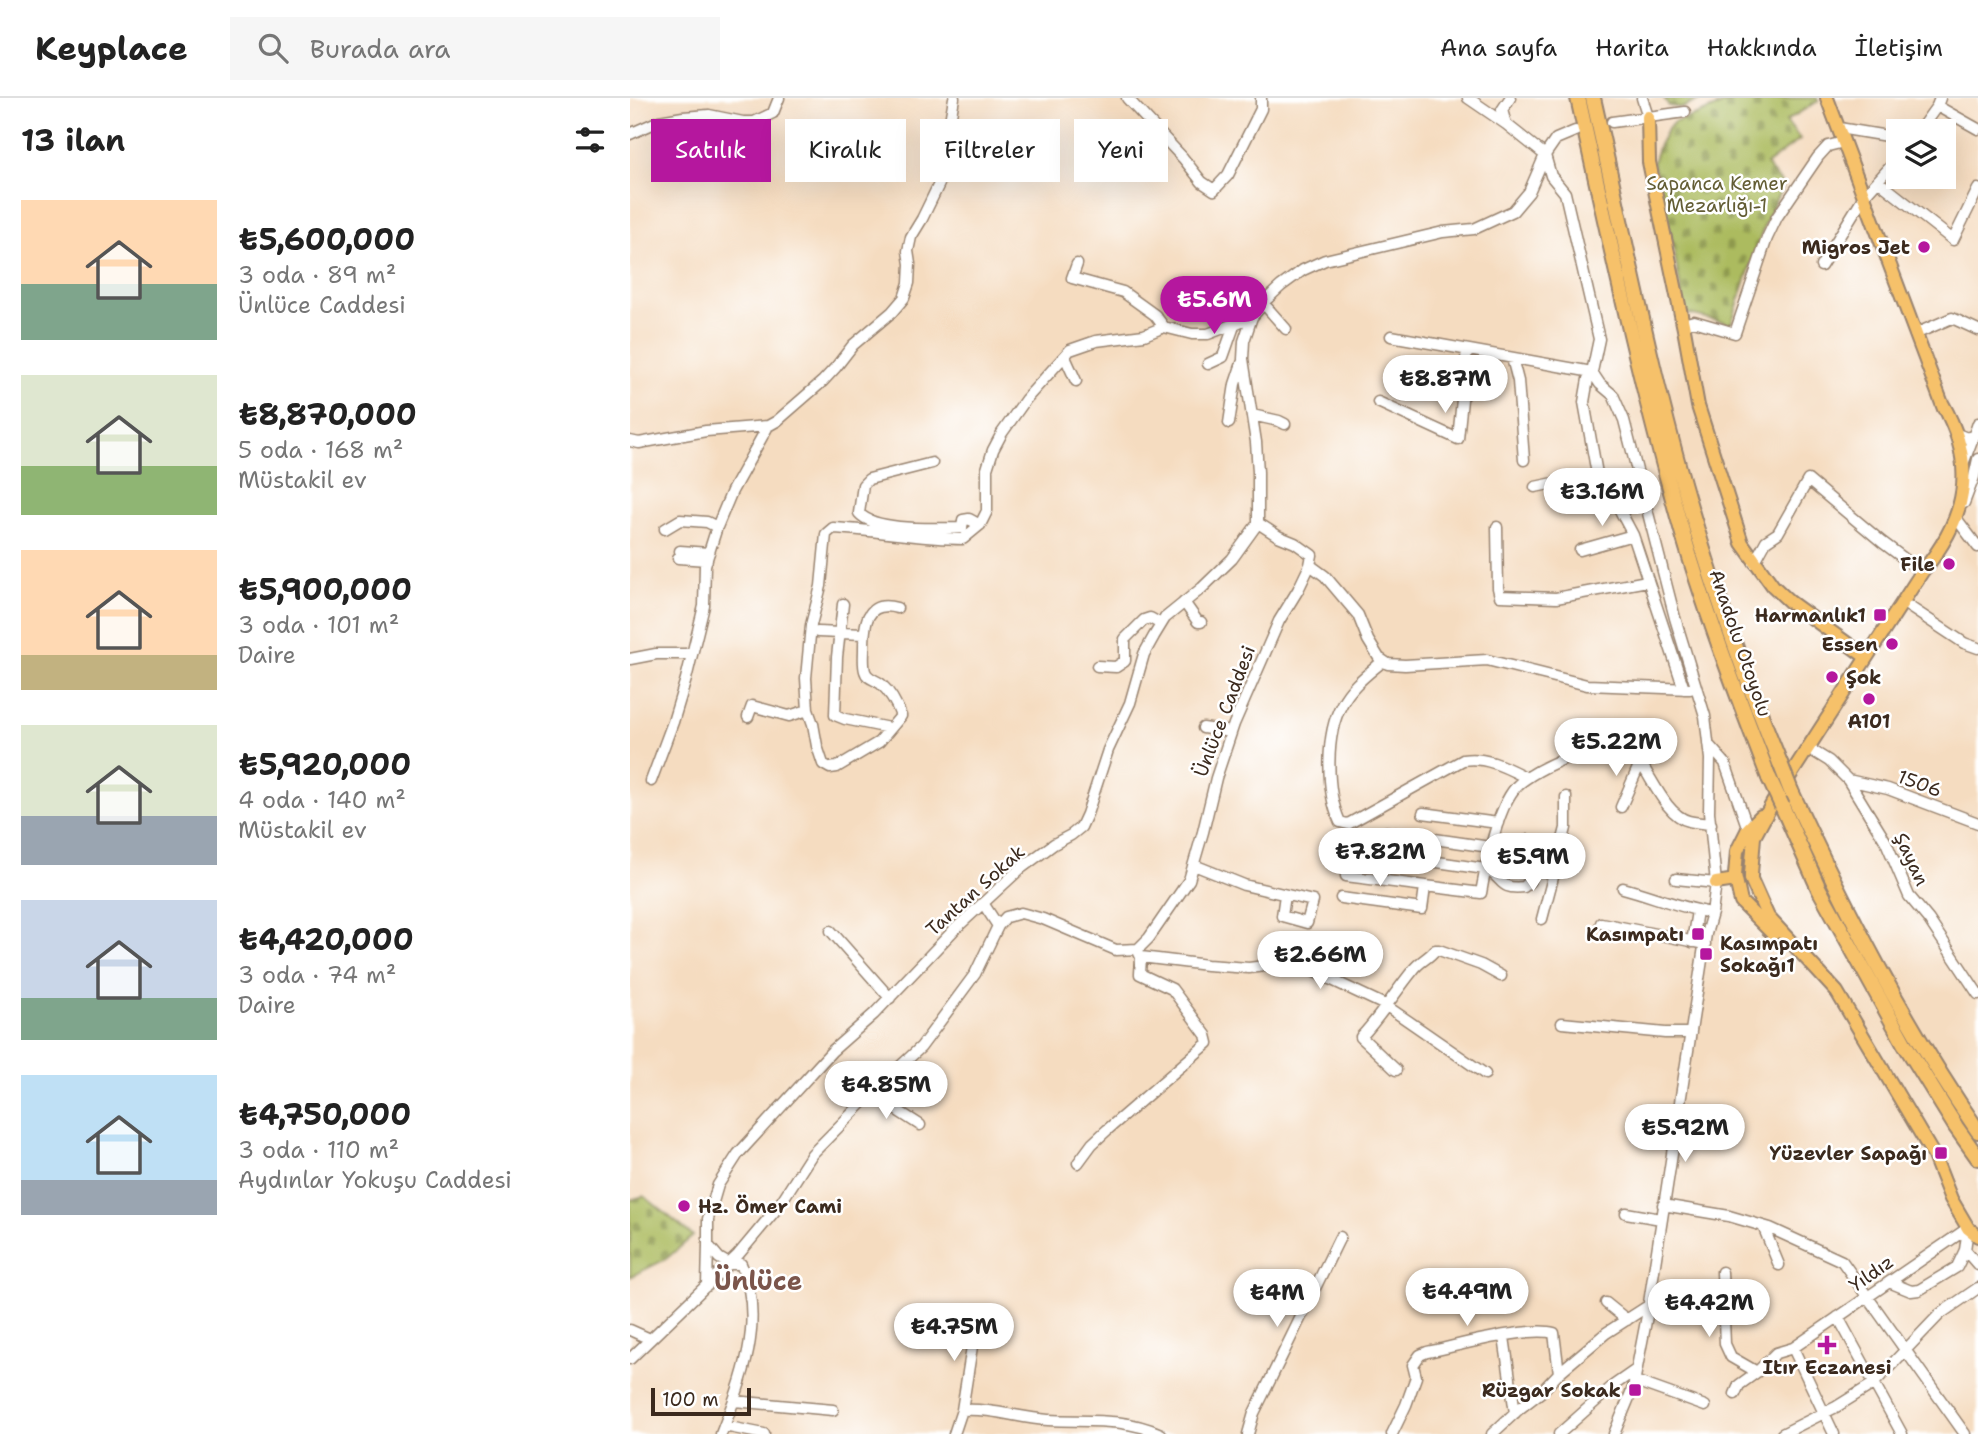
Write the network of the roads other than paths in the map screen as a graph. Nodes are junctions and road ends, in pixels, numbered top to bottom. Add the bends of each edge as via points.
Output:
1 (779, 98) edge
2 (954, 98) edge
3 (1127, 98) edge
4 (1261, 98) edge
5 (1468, 98) edge
6 (1510, 98) edge
7 (1578, 98) edge
8 (1593, 98) edge
9 (1642, 98) edge
10 (1827, 98) edge
11 (1938, 102) edge
12 (1685, 112) dead end
13 (1648, 117) junction
14 (1927, 119) edge
15 (1612, 122) dead end
16 (1506, 124) junction
17 (1839, 128) junction
18 (1978, 129) edge
19 (1575, 131) dead end
20 (630, 134) edge
21 (1886, 136) edge
22 (1844, 142) junction
23 (1545, 155) junction
24 (1886, 172) edge
25 (1878, 181) junction
26 (1978, 188) edge
27 (1864, 196) junction
28 (1077, 264) dead end
29 (1821, 266) dead end
30 (1263, 303) junction
31 (1252, 317) junction
32 (1235, 323) junction
33 (1683, 324) junction
34 (1164, 327) junction
35 (1286, 330) dead end
36 (1978, 330) edge
37 (1915, 334) junction
38 (1391, 336) dead end
39 (1466, 349) junction
40 (1065, 357) junction
41 (1512, 358) junction
42 (1243, 359) junction
43 (1208, 364) dead end
44 (1592, 372) junction
45 (1076, 381) dead end
46 (1378, 402) dead end
47 (1942, 403) junction
48 (1252, 415) junction
49 (1229, 423) dead end
50 (1978, 423) edge
51 (1285, 424) dead end
52 (768, 426) junction
53 (1957, 434) junction
54 (1974, 435) junction
55 (630, 441) edge
56 (1978, 458) edge
57 (1524, 460) dead end
58 (932, 463) dead end
59 (1958, 464) junction
60 (1597, 474) junction
61 (1535, 487) dead end
62 (1958, 514) junction
63 (1258, 523) junction
64 (980, 524) junction
65 (717, 527) junction
66 (1497, 527) dead end
67 (665, 529) dead end
68 (1633, 535) junction
69 (1978, 547) edge
70 (1580, 550) dead end
71 (679, 554) dead end
72 (708, 557) junction
73 (1754, 563) junction
74 (1310, 565) junction
75 (1922, 572) junction
76 (1647, 581) junction
77 (1184, 602) junction
78 (1902, 602) junction
79 (843, 604) dead end
80 (897, 608) dead end
81 (1201, 622) dead end
82 (1161, 624) junction
83 (818, 632) dead end
84 (840, 633) junction
85 (863, 634) junction
86 (1978, 648) edge
87 (692, 651) junction
88 (1866, 657) junction
89 (630, 659) edge
90 (1125, 661) junction
91 (1383, 661) junction
92 (1097, 666) dead end
93 (1141, 667) junction
94 (1684, 689) junction
95 (1698, 690) junction
96 (808, 710) junction
97 (748, 717) dead end
98 (889, 728) junction
99 (1203, 729) dead end
100 (1231, 732) junction
101 (1708, 744) junction
102 (1808, 748) junction
103 (1640, 763) junction
104 (1527, 778) junction
105 (1849, 780) junction
106 (651, 781) dead end
107 (1566, 797) dead end
108 (1777, 804) junction
109 (1620, 807) dead end
110 (1423, 813) dead end
111 (1498, 823) junction
112 (1978, 823) edge
113 (1711, 824) junction
114 (1748, 829) junction
115 (1386, 832) dead end
116 (1528, 840) dead end
117 (1490, 847) junction
118 (1349, 849) dead end
119 (1194, 865) junction
120 (1735, 866) junction
121 (1530, 868) junction
122 (1485, 869) junction
123 (1554, 875) junction
124 (1346, 876) dead end
125 (1751, 876) junction
126 (1676, 879) dead end
127 (1716, 883) junction
128 (1736, 884) junction
129 (1425, 887) junction
130 (1623, 888) dead end
131 (1285, 895) dead end
132 (1341, 898) dead end
133 (983, 903) junction
134 (1697, 911) junction
135 (1712, 913) junction
136 (1542, 919) dead end
137 (1601, 923) dead end
138 (998, 926) junction
139 (831, 931) dead end
140 (1692, 942) junction
141 (1705, 944) junction
142 (1140, 953) junction
143 (1816, 969) junction
144 (1501, 976) dead end
145 (1978, 994) edge
146 (890, 998) junction
147 (1385, 1005) junction
148 (1562, 1023) dead end
149 (1691, 1032) junction
150 (1396, 1070) dead end
151 (1485, 1074) dead end
152 (877, 1088) junction
153 (920, 1125) dead end
154 (1978, 1131) edge
155 (1978, 1158) edge
156 (1079, 1163) dead end
157 (1663, 1205) junction
158 (1626, 1213) dead end
159 (1661, 1219) junction
160 (1763, 1226) junction
161 (1973, 1232) edge
162 (1340, 1237) dead end
163 (708, 1245) junction
164 (1965, 1250) junction
165 (729, 1264) junction
166 (1779, 1265) dead end
167 (1978, 1265) edge
168 (1722, 1272) dead end
169 (1889, 1282) junction
170 (707, 1286) junction
171 (1978, 1287) edge
172 (1868, 1296) junction
173 (1606, 1303) dead end
174 (1648, 1306) junction
175 (1838, 1317) junction
176 (1627, 1320) junction
177 (976, 1321) dead end
178 (630, 1330) edge
179 (1504, 1337) junction
180 (650, 1339) junction
181 (1793, 1348) junction
182 (1906, 1352) junction
183 (630, 1359) edge
184 (1637, 1369) junction
185 (1559, 1373) junction
186 (1757, 1373) junction
187 (1635, 1381) junction
188 (1873, 1384) junction
189 (1735, 1394) dead end
190 (734, 1401) junction
191 (1705, 1406) dead end
192 (833, 1410) dead end
193 (962, 1410) junction
194 (1515, 1413) junction
195 (1824, 1413) junction
196 (723, 1430) edge
197 (1138, 1430) edge
198 (764, 1434) edge
199 (954, 1434) edge
200 (1161, 1434) edge
201 (1248, 1434) edge
202 (1392, 1434) edge
203 (1492, 1434) edge
204 (1559, 1434) edge
205 (1615, 1434) edge
206 (1782, 1434) edge
207 (1834, 1434) edge
208 (1902, 1434) edge
209 (1965, 1434) edge

1 - 20 street via 773,113 754,122 699,115 659,121
2 - 52 street via 939,184 911,237 904,298 853,345 823,381
3 - 4 street via 1214,190 1228,175 1261,109
5 - 16 street
6 - 16 street via 1502,110
7 - 108 highway, Anadolu Otoyolu, bridge via 1678,519
8 - 154 highway, Anadolu Otoyolu, bridge via 1652,362 1692,515 1733,643 1832,881 1917,1036
9 - 13 street
10 - 17 main road
11 - 14 street
11 - 18 street
12 - 13 street
13 - 15 street
13 - 33 main road via 1649,162
16 - 23 street
17 - 21 street
17 - 22 main road
19 - 23 street via 1556,139
22 - 27 main road
22 - 33 street via 1828,146 1777,217 1735,333 1694,321
23 - 30 street via 1529,192 1513,211 1474,229 1325,260 1303,270
23 - 44 street via 1551,176 1565,194 1599,339
24 - 25 street
25 - 26 street via 1953,240
25 - 27 street
27 - 29 street
27 - 37 main road
28 - 34 street via 1072,278 1123,292
30 - 31 street
30 - 35 street
31 - 32 street
31 - 42 street
32 - 34 street via 1208,334
32 - 43 street via 1223,357
33 - 73 main road via 1700,414 1742,543
34 - 40 street via 1144,335 1096,341 1070,350
36 - 37 street via 1952,318
37 - 47 main road
38 - 39 street
39 - 41 street
39 - 46 street via 1458,439
40 - 45 street
40 - 64 street via 1026,399 993,450 987,469 986,511
41 - 44 street
41 - 57 street
42 - 48 street
42 - 49 street
44 - 60 street via 1584,402
44 - 95 street via 1613,395 1624,420
47 - 53 main road
47 - 59 main road
48 - 51 street
48 - 63 street
50 - 54 street
52 - 55 street
52 - 65 street
53 - 54 street
53 - 59 main road
54 - 59 street
56 - 59 street
56 - 62 street
58 - 64 street via 869,479 863,485 859,513 875,523 901,527 962,528 963,520 969,519
59 - 62 main road via 1965,480
59 - 75 main road via 1952,511
60 - 61 street
60 - 68 street
62 - 69 street
62 - 75 main road
63 - 74 street via 1305,549 1312,555
63 - 77 street, Tantan Sokak via 1232,559
64 - 96 street via 963,539 844,528 833,528 827,534 811,625
65 - 67 street via 680,520
65 - 72 street
66 - 76 street via 1500,596 1556,598
68 - 70 street
68 - 76 street
71 - 72 street
72 - 87 street via 704,606
73 - 75 street via 1766,541 1778,533 1808,480
73 - 88 main road via 1790,602
74 - 91 street via 1358,615
74 - 100 street, Ünlüce Caddesi via 1279,621
75 - 78 main road
76 - 94 street
77 - 81 street
77 - 82 street, Tantan Sokak
78 - 86 street
78 - 88 main road
79 - 84 street
80 - 85 street via 875,608
82 - 90 street via 1150,618 1134,629 1125,639
82 - 93 street, Tantan Sokak
83 - 84 street
84 - 85 street
84 - 98 street via 835,715
85 - 98 street via 865,672 884,687 901,716
87 - 89 street
87 - 106 street
88 - 102 main road
90 - 92 street via 1116,667
90 - 93 street
91 - 94 street via 1405,665 1487,660 1587,685
91 - 104 street via 1357,683 1336,716 1329,770 1332,802 1340,822 1348,824 1463,760 1493,762
93 - 133 street, Tantan Sokak via 1081,827 1020,869
94 - 95 street
95 - 101 street
96 - 97 street via 789,716 752,706
96 - 98 street via 823,764 830,768 863,752
99 - 100 street
100 - 119 street, Ünlüce Caddesi
101 - 113 street
101 - 114 street via 1725,763
102 - 105 street, Şayan
102 - 108 main road
103 - 104 street via 1633,751 1623,746 1595,747
103 - 109 street
103 - 113 street via 1678,817
104 - 111 street via 1512,793
105 - 112 street, 1506 via 1888,789
105 - 145 street, Şayan via 1886,842 1909,896
107 - 123 street via 1566,828
108 - 114 main road
108 - 125 main road via 1755,837
108 - 155 highway, Anadolu Otoyolu via 1904,1043
110 - 111 street
111 - 117 street
113 - 127 street
114 - 120 main road
115 - 117 street
116 - 121 street
117 - 122 street
118 - 122 street
119 - 131 street
119 - 142 street, Ünlüce Caddesi via 1189,880
120 - 125 main road
120 - 128 main road
121 - 122 street via 1530,881 1511,889
121 - 123 street
122 - 129 street via 1481,893
123 - 136 street
124 - 129 street
125 - 128 main road via 1748,885
125 - 143 main road via 1769,918
126 - 127 street
127 - 128 main road
127 - 135 street
128 - 143 main road via 1741,902
129 - 132 street via 1422,909
130 - 134 street
133 - 138 street
133 - 146 street, Tantan Sokak
134 - 135 street
134 - 140 street
135 - 141 street
137 - 140 street
138 - 142 street via 1006,917 1021,913 1116,950
138 - 152 street via 975,974 929,1037
139 - 146 street
140 - 141 street
141 - 149 street
142 - 147 street via 1249,968 1294,962
142 - 156 street via 1140,974 1172,989 1208,1043 1091,1144
143 - 161 main road via 1837,992 1869,1045
144 - 147 street via 1435,950
146 - 163 street, Tantan Sokak via 832,1051 738,1154 718,1185 708,1219
147 - 150 street via 1380,1018 1361,1037
147 - 151 street
148 - 149 street
149 - 157 street
152 - 153 street via 893,1101 892,1107
152 - 165 street via 812,1154 778,1207
157 - 159 street
157 - 160 street
158 - 159 street
159 - 174 street
160 - 166 street
160 - 172 street via 1842,1261
161 - 164 street
161 - 169 street, Yıldız
162 - 201 street
163 - 165 street
163 - 170 street, Tantan Sokak
164 - 167 street
164 - 169 street via 1957,1267 1919,1290
165 - 170 street
165 - 190 street via 741,1264 749,1282 753,1322
168 - 186 street via 1725,1344 1731,1357
169 - 172 street, Yıldız
170 - 180 street
171 - 182 street via 1940,1314
172 - 175 street, Yıldız
172 - 182 street
173 - 176 street
174 - 176 street
174 - 184 street
175 - 181 street, Yıldız
175 - 188 street
176 - 185 street
177 - 193 street
178 - 180 street
179 - 185 street via 1554,1333
179 - 194 street
179 - 202 street via 1420,1355 1413,1365 1416,1377
180 - 183 street
181 - 186 street, Yıldız via 1776,1353
181 - 195 street
182 - 188 street
182 - 209 street
184 - 187 street
184 - 204 street
185 - 194 street
186 - 189 street, Yıldız via 1739,1385
187 - 191 street
187 - 205 street
188 - 195 street
188 - 208 street
190 - 192 street
190 - 196 street
193 - 197 street via 1047,1420 1110,1420
193 - 199 street
194 - 203 street
195 - 206 street
195 - 207 street
196 - 198 street
197 - 200 street

